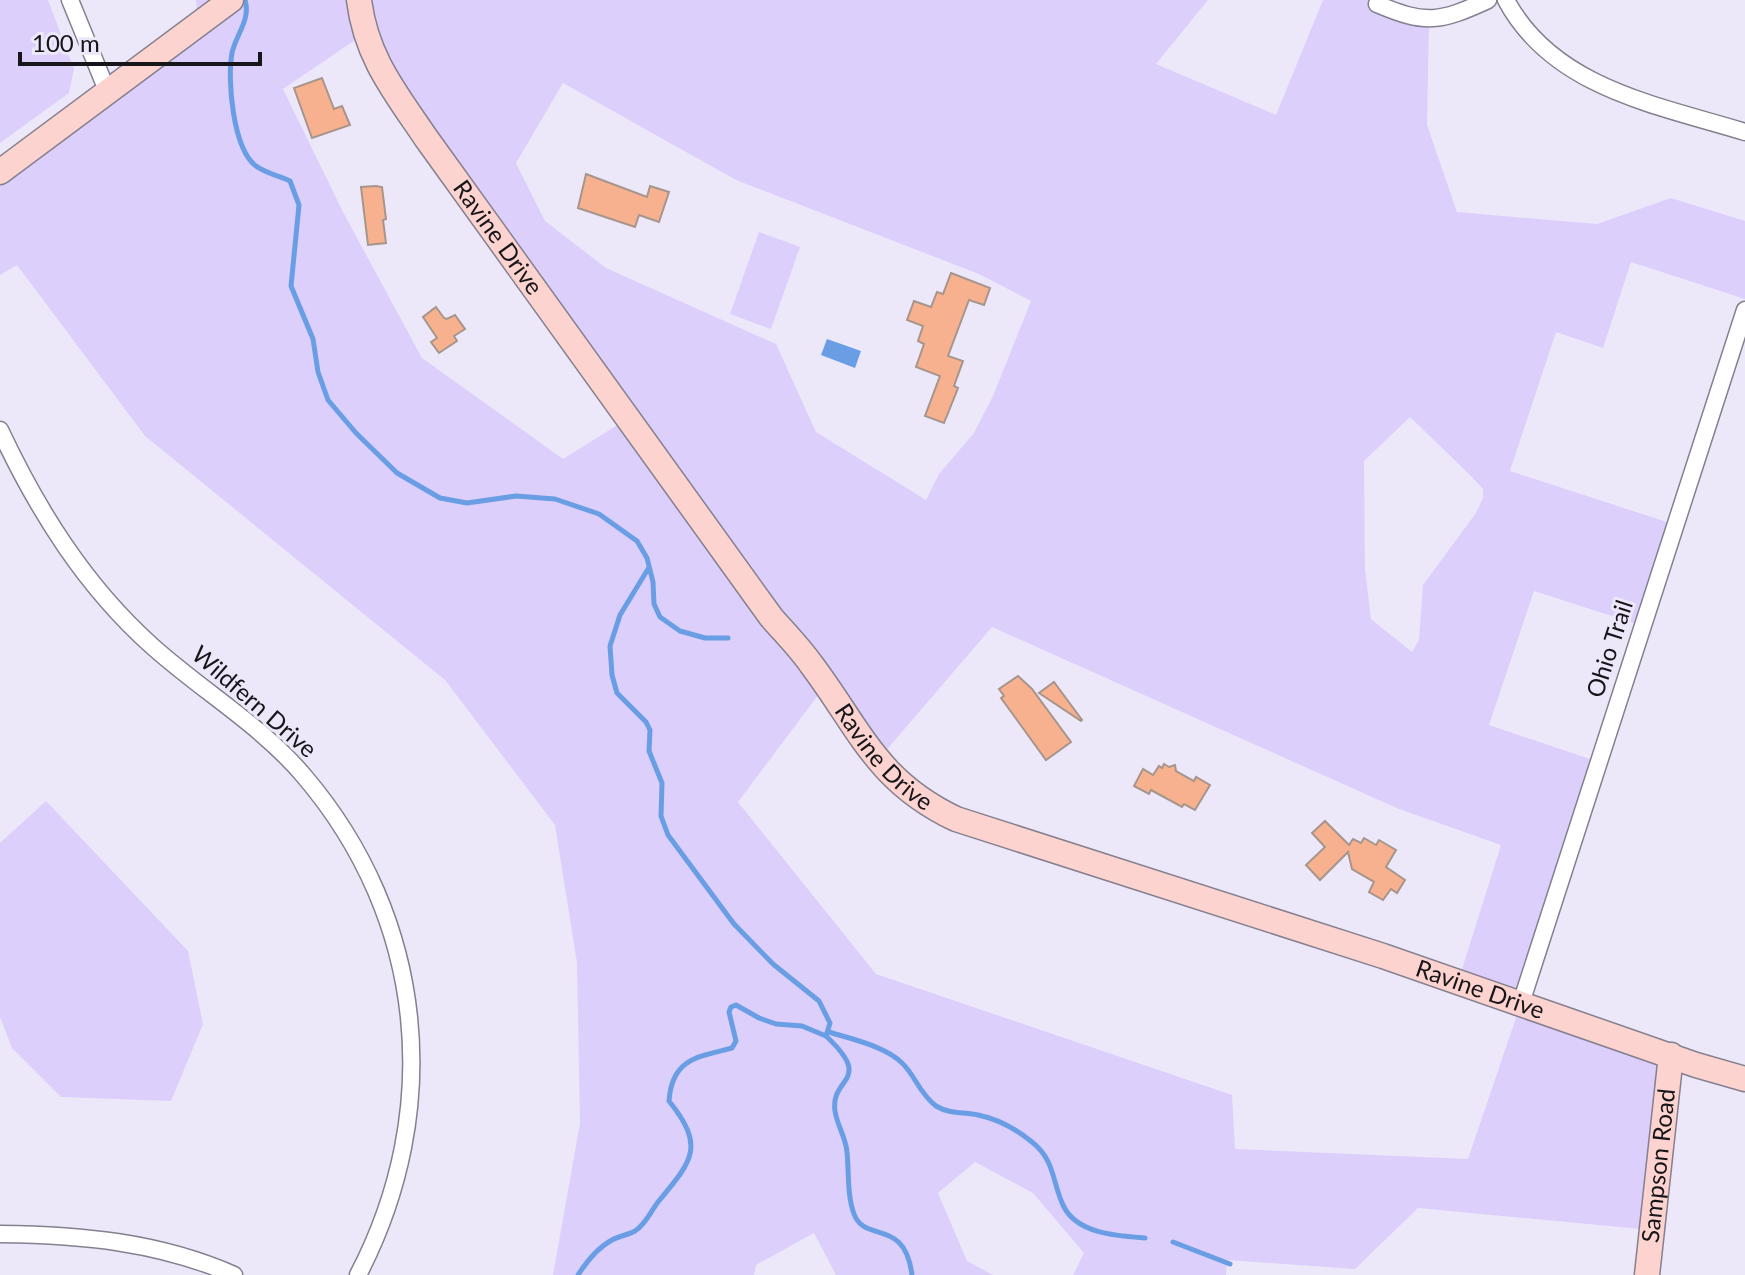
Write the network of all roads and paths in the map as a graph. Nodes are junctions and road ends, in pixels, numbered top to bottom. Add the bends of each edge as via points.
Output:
1 (70, 0) edge
2 (231, 0) edge
3 (359, 0) edge
4 (1488, 0) edge
5 (1506, 0) edge
6 (1377, 4) dead end
7 (108, 93) junction
8 (1745, 132) edge
9 (0, 172) edge
10 (1745, 310) edge
11 (0, 430) edge
12 (1521, 1003) junction
13 (1671, 1055) junction
14 (1745, 1079) edge
15 (0, 1234) edge
16 (234, 1275) edge
17 (358, 1275) edge
18 (1647, 1275) edge

1 - 7 street
2 - 7 street
3 - 12 street, Ravine Drive via 375,61 417,125 771,617 897,782 956,819
4 - 6 street via 1429,21
5 - 8 street via 1536,43 1578,75
7 - 9 street
10 - 12 street, Ohio Trail
11 - 17 street, Wildfern Drive via 47,523 80,568 152,646 260,732 304,775 371,877 401,964 413,1069 400,1169
12 - 13 street, Ravine Drive
13 - 14 street, Ravine Drive
13 - 18 street, Sampson Road
15 - 16 street via 71,1235 139,1245

